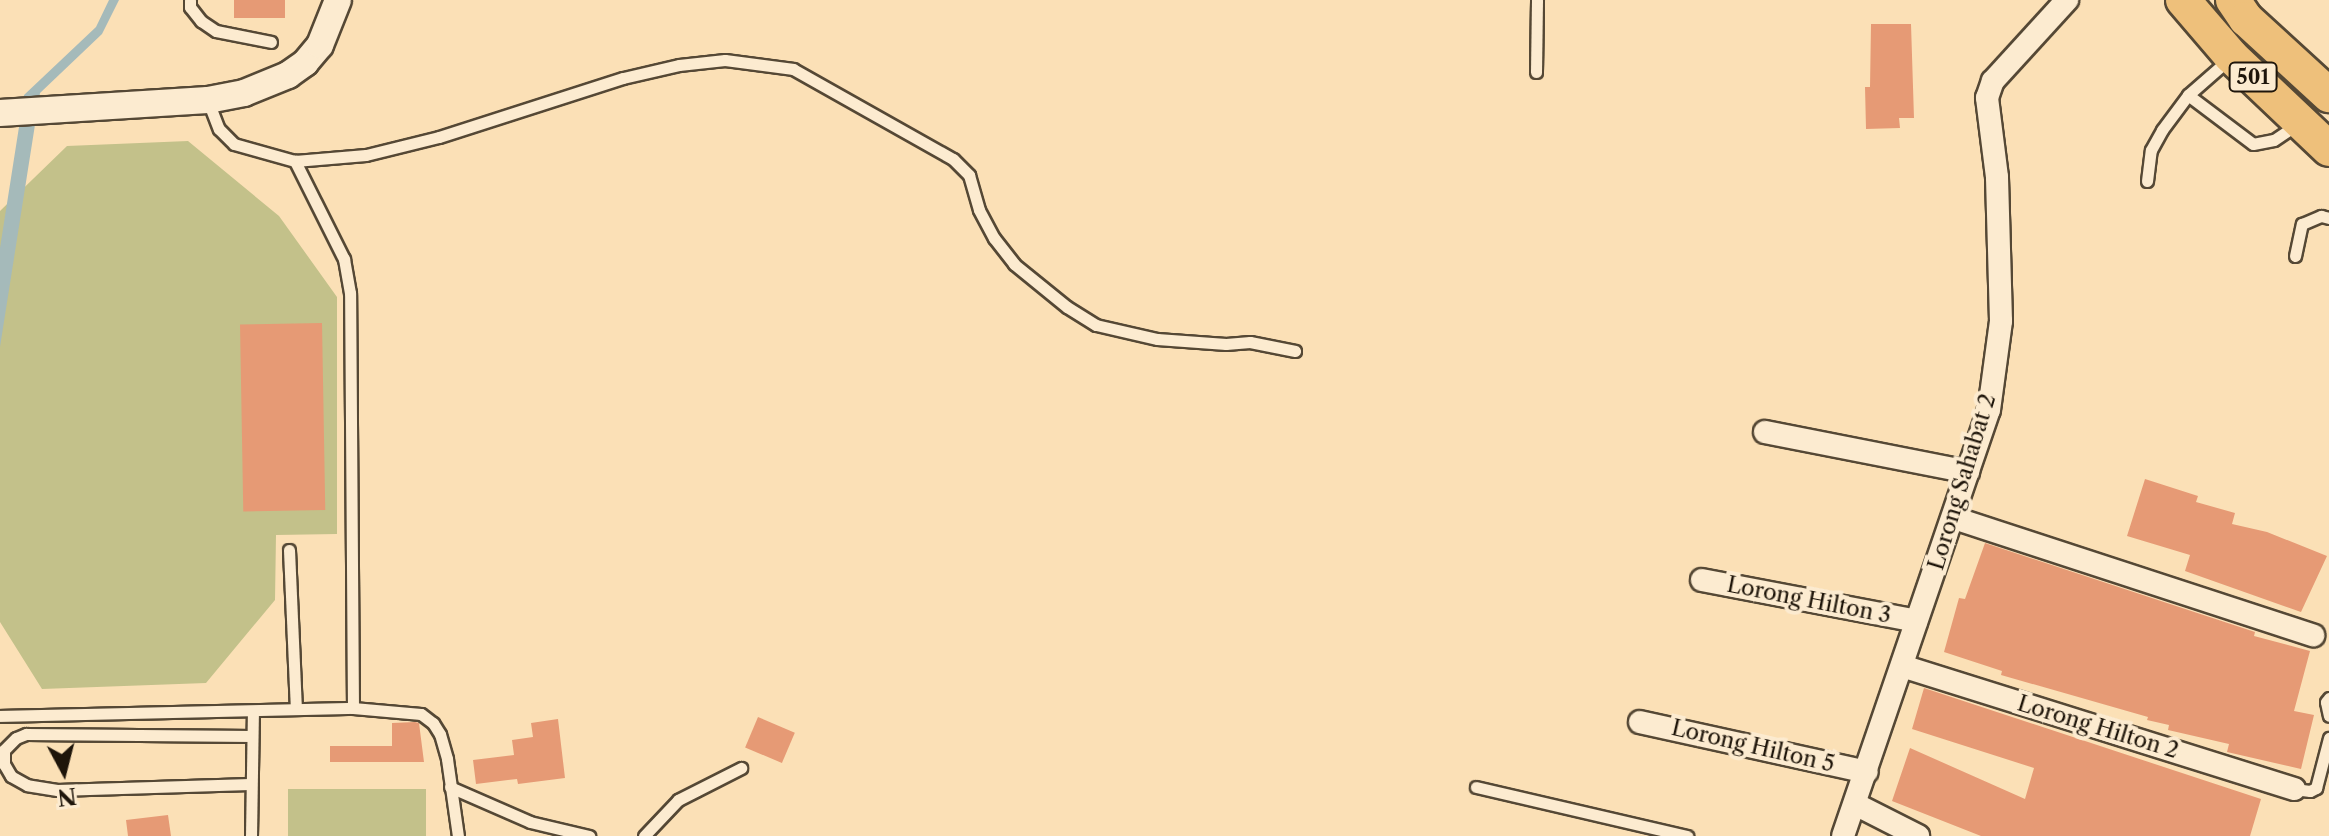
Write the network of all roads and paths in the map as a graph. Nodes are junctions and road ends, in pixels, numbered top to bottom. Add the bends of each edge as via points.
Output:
1 (190, 0) edge
2 (338, 0) edge
3 (1537, 0) edge
4 (2067, 0) edge
5 (2183, 0) edge
6 (2233, 0) edge
7 (271, 42) dead end
8 (2231, 56) junction
9 (1536, 72) dead end
10 (2188, 95) junction
11 (2329, 95) edge
12 (208, 100) junction
13 (0, 113) edge
14 (2299, 123) junction
15 (2329, 149) edge
16 (295, 161) junction
17 (2147, 181) dead end
18 (2329, 218) edge
19 (2295, 256) dead end
20 (1295, 351) dead end
21 (1765, 432) dead end
22 (1968, 472) junction
23 (1954, 518) junction
24 (289, 550) dead end
25 (1702, 580) dead end
26 (1916, 621) junction
27 (2313, 635) dead end
28 (1902, 666) junction
29 (2329, 698) edge
30 (353, 708) junction
31 (296, 709) junction
32 (253, 711) junction
33 (0, 716) edge
34 (2329, 716) edge
35 (1640, 722) dead end
36 (252, 736) junction
37 (2329, 738) edge
38 (741, 768) dead end
39 (1867, 772) junction
40 (250, 784) junction
41 (450, 787) junction
42 (1476, 787) dead end
43 (2294, 789) joint
44 (1855, 804) junction
45 (251, 836) edge
46 (458, 836) edge
47 (589, 836) edge
48 (644, 836) edge
49 (1687, 836) edge
50 (1843, 836) edge
51 (1918, 836) edge

1 - 7 lane via 201,21 216,31
2 - 12 street via 320,45 305,63 269,84
3 - 9 lane
4 - 22 street, Lorong Sahabat 2 via 1993,81 1987,98 1997,177 2001,321 1989,410
5 - 8 main road, 501
6 - 11 main road, 501 via 2246,19
8 - 10 lane
8 - 14 main road, 501
10 - 14 lane via 2253,144 2274,140
10 - 17 lane via 2151,150
12 - 13 street
12 - 16 lane via 219,129 234,144
14 - 15 main road, 501
16 - 20 lane via 366,155 439,137 653,70 725,60 765,63 793,69 953,159 969,175 979,210 1014,264 1096,325 1157,339 1250,342
16 - 30 lane via 344,259 350,293
18 - 19 lane via 2302,224
21 - 22 street
22 - 23 street, Lorong Sahabat 2
23 - 26 street, Lorong Sahabat 2
23 - 27 street
24 - 31 lane
25 - 26 street, Lorong Hilton 3
26 - 28 street, Lorong Sahabat 2
28 - 39 street, Lorong Sahabat 2
28 - 43 street, Lorong Hilton 2
29 - 34 lane
30 - 31 lane
30 - 41 lane via 421,714 433,723
31 - 32 lane
32 - 33 lane
32 - 36 lane
35 - 39 street, Lorong Hilton 5
36 - 40 lane
36 - 40 lane via 26,734 4,750 11,776 57,790
37 - 43 lane via 2316,788
38 - 48 lane via 678,800
39 - 44 street, Lorong Sahabat 2
40 - 45 lane
41 - 46 lane
41 - 47 lane via 530,822
42 - 49 lane
44 - 50 street, Lorong Sahabat 2
44 - 51 street

